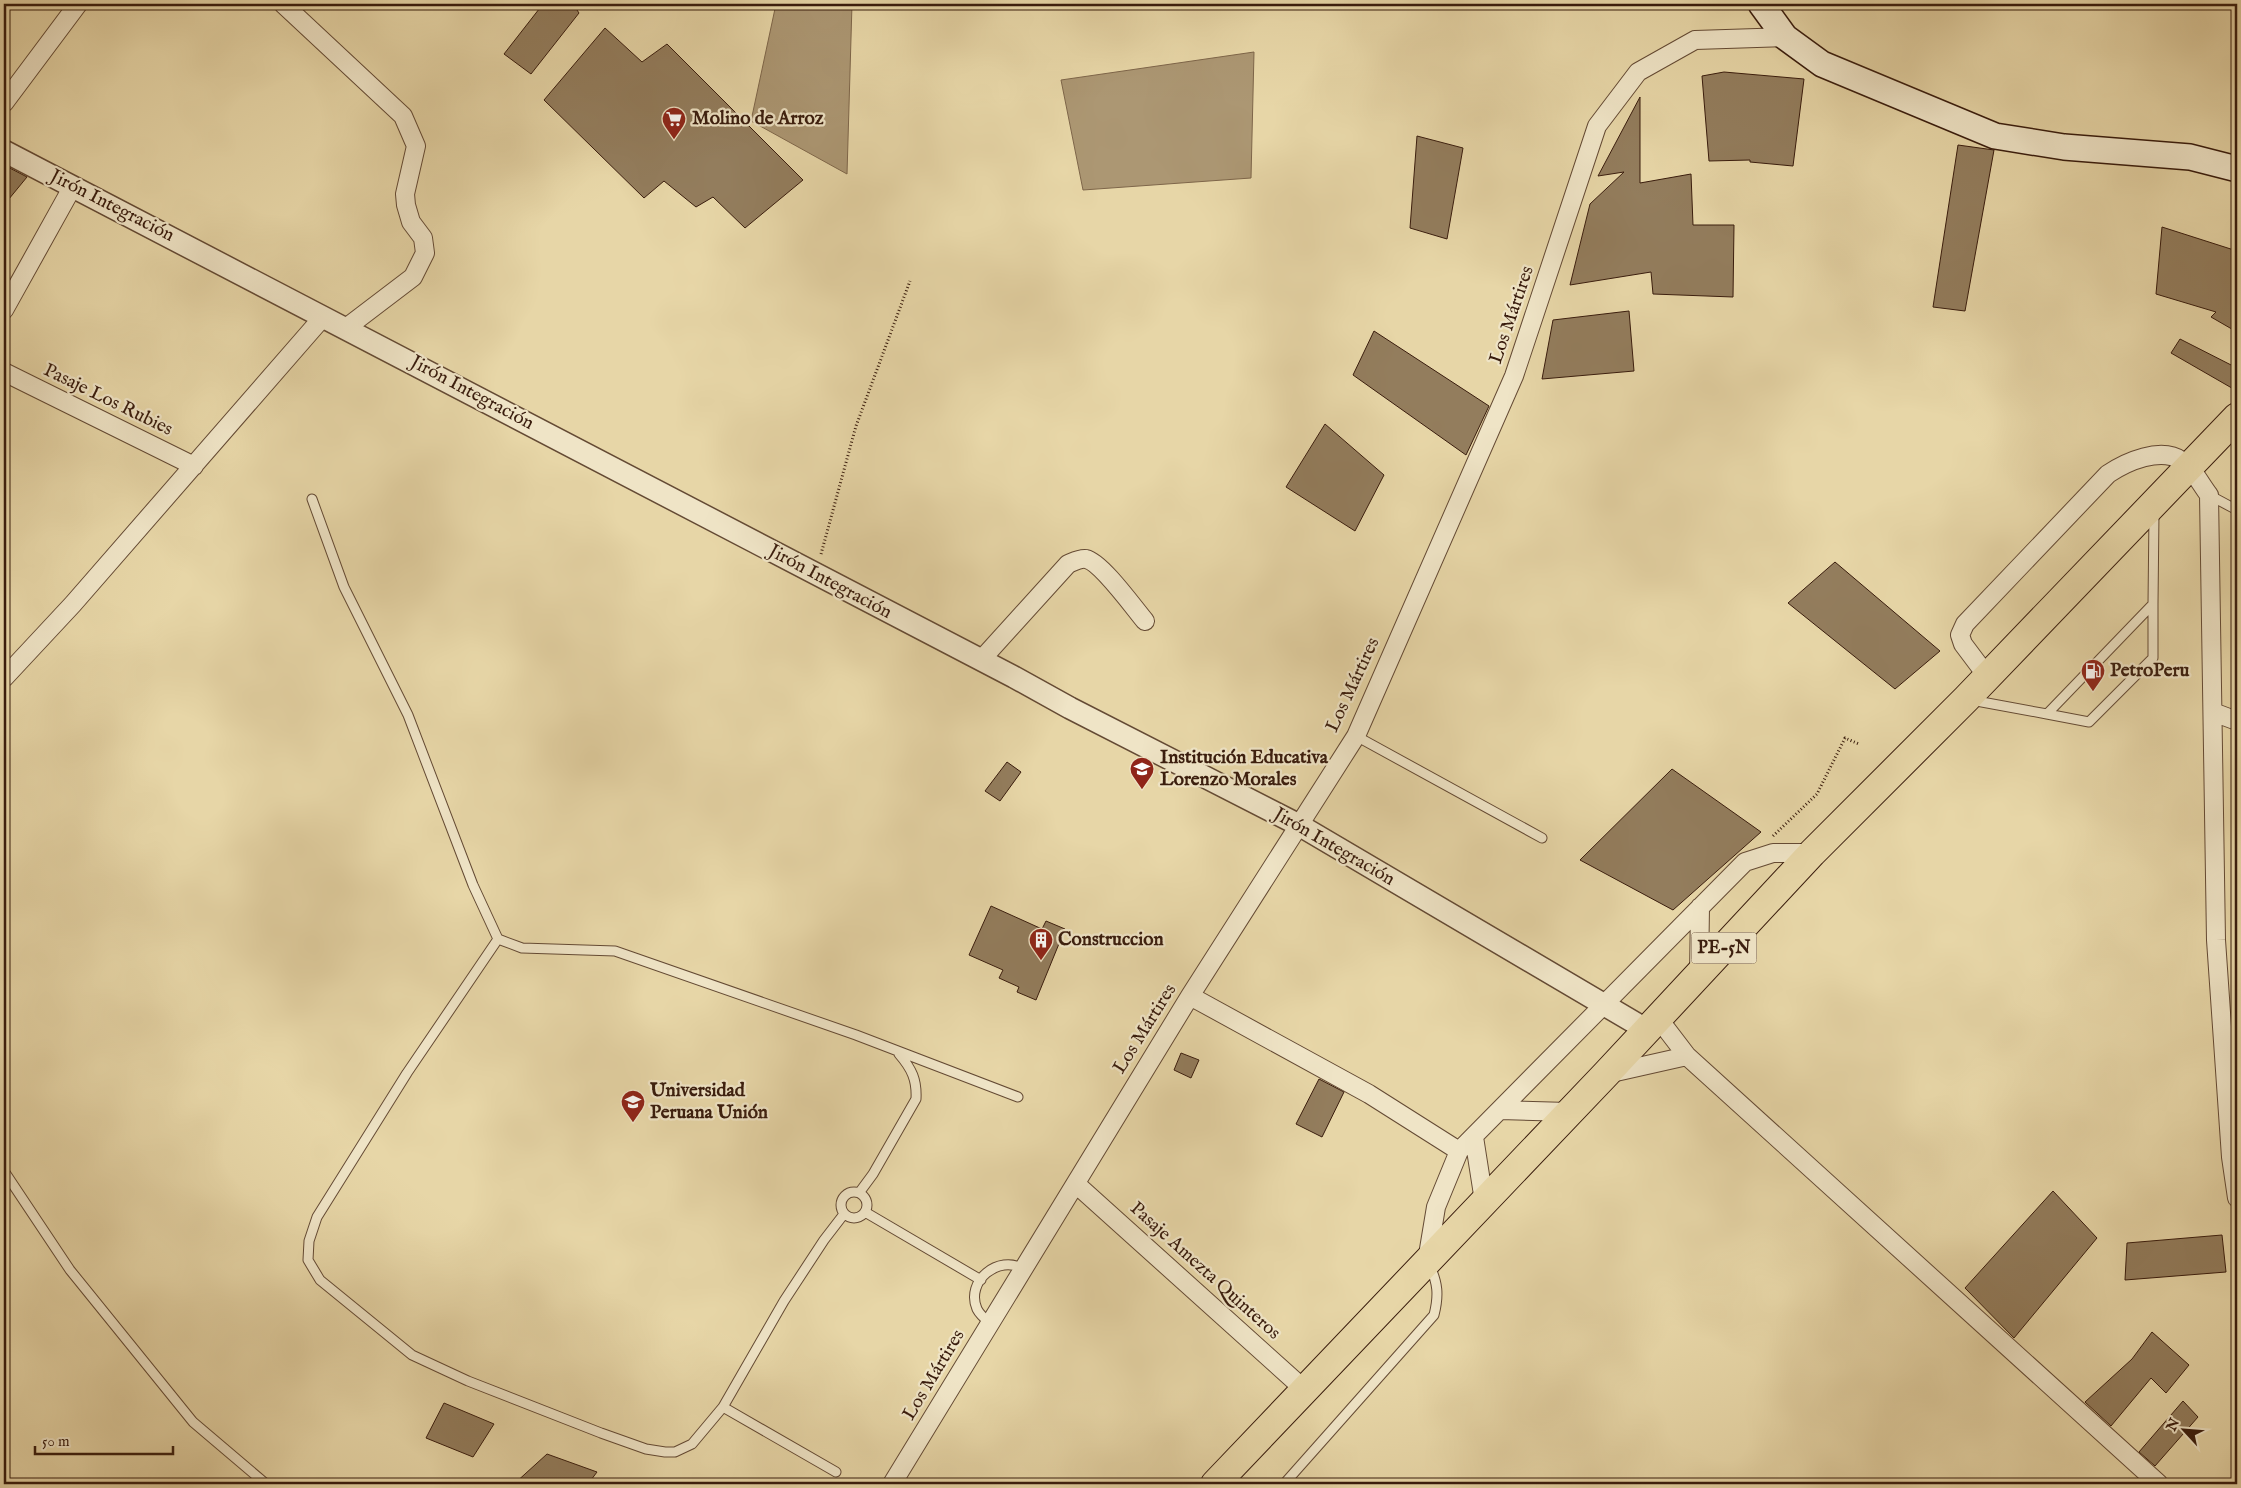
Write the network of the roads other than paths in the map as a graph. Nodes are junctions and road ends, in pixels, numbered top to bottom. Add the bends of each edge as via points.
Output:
1 (78, 4) edge
2 (283, 4) edge
3 (1761, 4) edge
4 (1785, 38) junction
5 (4, 103) edge
6 (4, 151) edge
7 (2237, 169) edge
8 (73, 186) junction
9 (4, 310) edge
10 (323, 316) junction
11 (346, 328) junction
12 (4, 372) edge
13 (2237, 417) edge
14 (194, 466) junction
15 (2188, 468) junction
16 (2209, 495) junction
17 (312, 499) dead end
18 (2154, 502) junction
19 (2237, 510) edge
20 (2153, 604) junction
21 (1145, 621) dead end
22 (981, 660) junction
23 (1987, 676) junction
24 (4, 678) edge
25 (1966, 699) junction
26 (2213, 712) junction
27 (2048, 714) junction
28 (2237, 721) edge
29 (1356, 736) junction
30 (1299, 825) junction
31 (1542, 838) dead end
32 (1812, 853) junction
33 (1700, 907) junction
34 (498, 940) junction
35 (1699, 975) junction
36 (1190, 996) junction
37 (1604, 1005) junction
38 (1652, 1024) junction
39 (897, 1052) junction
40 (1687, 1056) junction
41 (1606, 1074) junction
42 (1018, 1097) dead end
43 (1500, 1110) junction
44 (1569, 1112) junction
45 (1474, 1137) junction
46 (1459, 1151) junction
47 (4, 1171) edge
48 (1076, 1184) junction
49 (859, 1193) junction
50 (2237, 1198) edge
51 (1484, 1201) junction
52 (865, 1212) junction
53 (844, 1214) junction
54 (1427, 1261) junction
55 (1023, 1269) junction
56 (981, 1280) junction
57 (990, 1324) junction
58 (1306, 1391) junction
59 (723, 1407) junction
60 (836, 1472) dead end
61 (266, 1484) edge
62 (892, 1484) edge
63 (1216, 1484) edge
64 (1284, 1484) edge
65 (2159, 1484) edge

1 - 5 street
2 - 11 street via 403,116 416,146 405,194 411,222 422,238 425,253 413,277
3 - 4 main road
4 - 7 main road via 1822,64 1995,136 2064,147 2190,157
4 - 29 street, Los Mártires via 1694,40 1638,72 1597,126 1514,376
6 - 8 street, Jirón Integración
8 - 9 street
8 - 10 street, Jirón Integración
10 - 11 street, Jirón Integración
10 - 14 street
11 - 22 street, Jirón Integración
12 - 14 street, Pasaje Los Rubies
13 - 15 main road, PE-5N
14 - 24 street
15 - 16 street
15 - 18 main road, PE-5N
15 - 23 street via 2182,460 2143,457 2118,467 2090,491 1965,624 1960,635 1963,644
16 - 19 lane
16 - 26 street
17 - 34 lane via 344,587 408,715 472,885
18 - 20 lane
18 - 23 main road, PE-5N
20 - 27 lane
20 - 27 lane via 2153,658 2088,722
21 - 22 street via 1098,566 1088,559 1077,560 1068,564
22 - 30 street, Jirón Integración
23 - 25 main road, PE-5N
25 - 27 lane
25 - 32 main road, PE-5N
26 - 28 street
26 - 50 street via 2216,940 2231,1157
29 - 30 street, Los Mártires
29 - 31 lane
30 - 36 street, Los Mártires
30 - 37 street, Jirón Integración
32 - 33 street via 1774,853 1745,862
32 - 35 main road, PE-5N
33 - 35 street
33 - 37 street
34 - 39 lane via 522,948 615,950
34 - 59 lane via 407,1073 318,1217 309,1241 308,1260 320,1280 412,1355 601,1434 646,1449 675,1452 692,1444
35 - 38 main road, PE-5N
36 - 46 street via 1369,1094
36 - 48 street, Los Mártires
37 - 38 street, Jirón Integración
37 - 43 street
38 - 40 street
38 - 41 main road, PE-5N
39 - 42 lane
39 - 49 lane via 914,1074 916,1099
40 - 41 street
40 - 65 street
41 - 44 main road, PE-5N
43 - 44 street
43 - 45 street
44 - 51 main road, PE-5N
45 - 46 street
45 - 51 street
46 - 54 street via 1436,1207
47 - 61 lane via 70,1270 193,1422
48 - 55 street, Los Mártires
48 - 58 street, Pasaje Amezta Quinteros
49 - 52 lane via 866,1201
49 - 53 lane via 843,1197
51 - 54 main road, PE-5N
52 - 53 lane via 855,1218
52 - 56 lane
53 - 59 lane via 784,1301
54 - 58 main road, PE-5N
54 - 64 lane via 1437,1281 1439,1297 1434,1315
55 - 56 lane via 1017,1265 1002,1264 987,1271
55 - 57 street, Los Mártires
56 - 57 lane via 975,1303
57 - 62 street, Los Mártires
58 - 63 main road, PE-5N
59 - 60 lane

